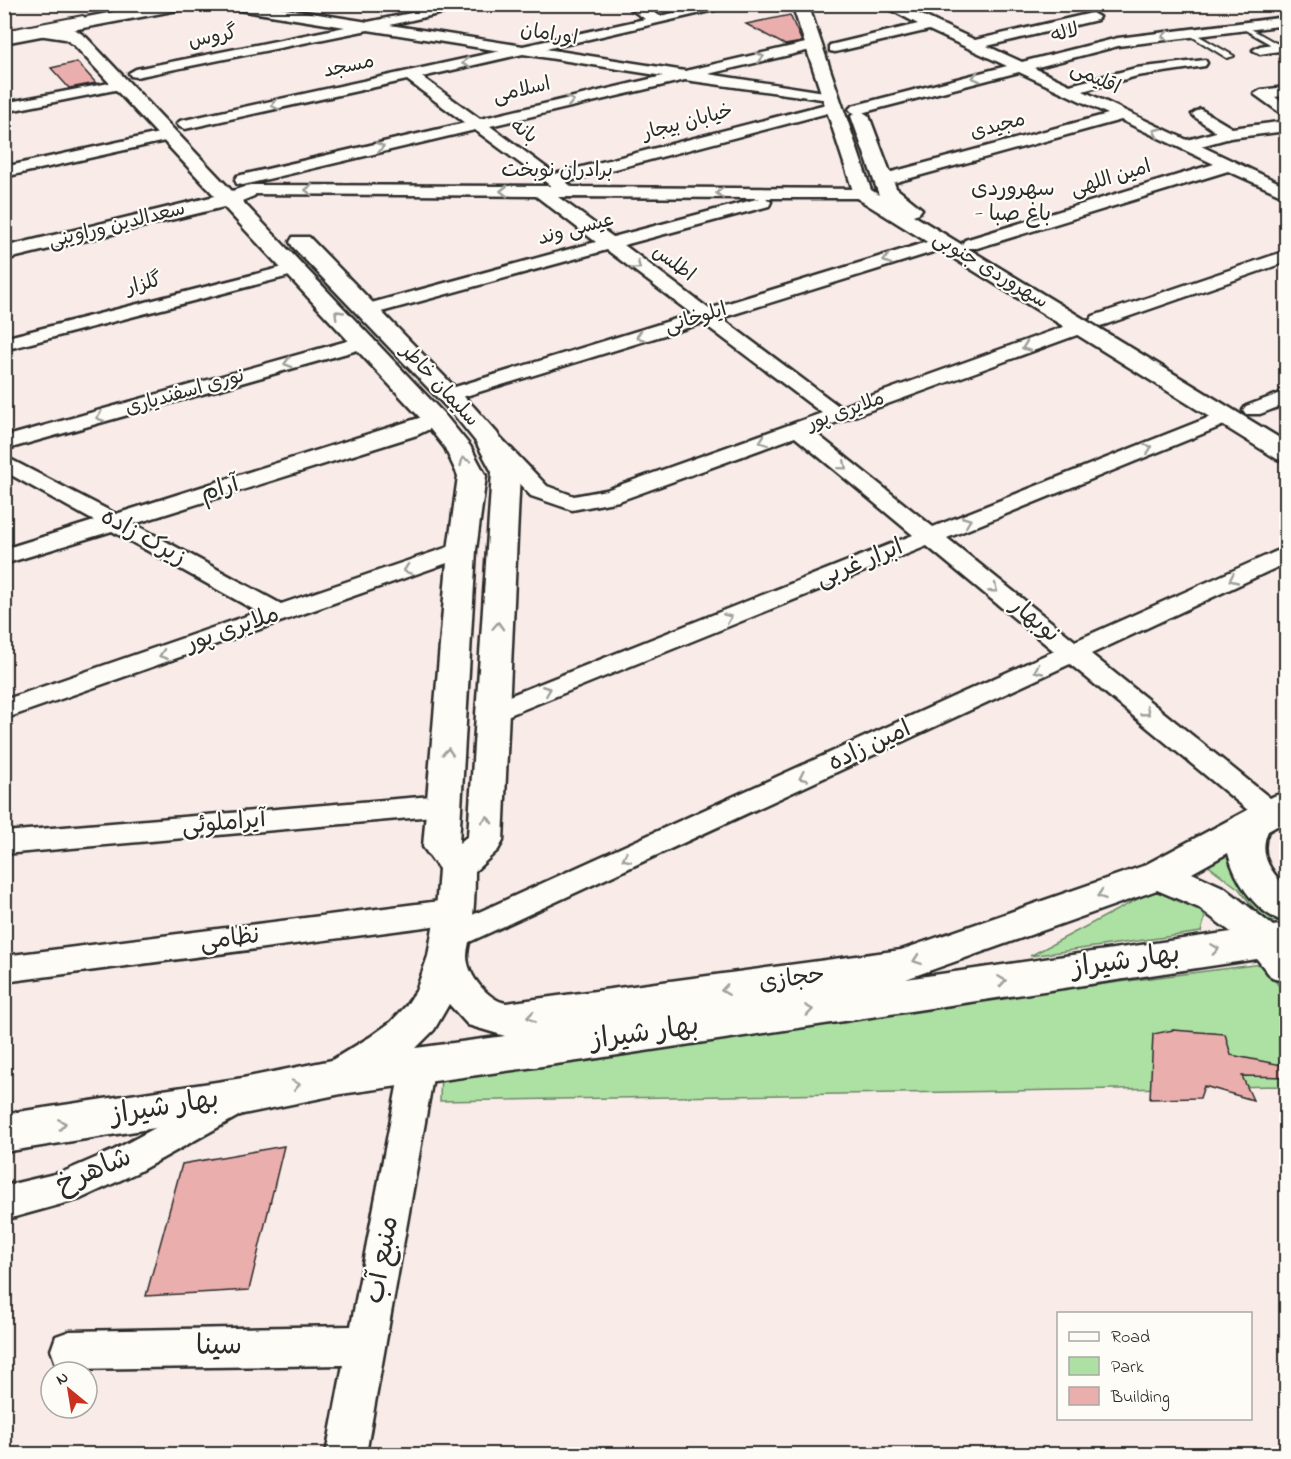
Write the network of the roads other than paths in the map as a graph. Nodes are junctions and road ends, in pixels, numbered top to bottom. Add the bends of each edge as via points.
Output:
1 (153, 4) edge
2 (183, 4) edge
3 (226, 4) edge
4 (476, 4) edge
5 (629, 4) edge
6 (734, 4) edge
7 (800, 4) edge
8 (819, 4) edge
9 (889, 5) edge
10 (137, 6) edge
11 (115, 17) junction
12 (1092, 17) dead end
13 (658, 21) junction
14 (1287, 21) edge
15 (931, 25) junction
16 (1242, 26) junction
17 (369, 27) junction
18 (44, 31) junction
19 (4, 33) edge
20 (1190, 33) junction
21 (4, 38) edge
22 (814, 45) junction
23 (973, 45) junction
24 (1283, 47) edge
25 (835, 48) junction
26 (1260, 50) dead end
27 (523, 51) junction
28 (1230, 56) dead end
29 (1200, 63) dead end
30 (1017, 66) junction
31 (842, 69) dead end
32 (136, 73) junction
33 (410, 75) junction
34 (680, 75) junction
35 (120, 85) junction
36 (850, 89) dead end
37 (152, 90) dead end
38 (1069, 90) junction
39 (1287, 91) edge
40 (833, 102) junction
41 (169, 107) dead end
42 (4, 108) edge
43 (857, 109) junction
44 (1287, 112) edge
45 (1200, 114) dead end
46 (1123, 116) junction
47 (476, 123) junction
48 (185, 124) junction
49 (1287, 126) edge
50 (1229, 133) junction
51 (168, 136) junction
52 (201, 140) dead end
53 (1186, 145) junction
54 (225, 164) dead end
55 (1229, 165) junction
56 (4, 172) edge
57 (883, 180) junction
58 (547, 186) junction
59 (241, 190) junction
60 (1287, 192) edge
61 (796, 193) junction
62 (862, 194) junction
63 (943, 243) junction
64 (971, 244) junction
65 (609, 245) junction
66 (4, 254) edge
67 (1287, 256) edge
68 (295, 269) junction
69 (367, 310) junction
70 (705, 316) junction
71 (1091, 324) junction
72 (364, 342) junction
73 (4, 344) edge
74 (1287, 397) edge
75 (442, 407) junction
76 (1253, 410) junction
77 (838, 414) junction
78 (1227, 417) junction
79 (798, 429) junction
80 (1287, 430) edge
81 (488, 438) junction
82 (4, 444) edge
83 (1287, 453) edge
84 (4, 462) edge
85 (115, 522) junction
86 (930, 536) junction
87 (462, 550) junction
88 (1287, 554) edge
89 (4, 557) edge
90 (280, 614) junction
91 (1074, 653) junction
92 (4, 710) edge
93 (493, 712) junction
94 (444, 805) junction
95 (1270, 814) edge
96 (4, 843) edge
97 (458, 866) junction
98 (1156, 876) junction
99 (452, 936) junction
100 (1282, 939) edge
101 (4, 969) edge
102 (418, 1066) junction
103 (341, 1076) junction
104 (243, 1096) junction
105 (4, 1133) edge
106 (4, 1203) edge
107 (368, 1345) junction
108 (70, 1350) dead end
109 (346, 1455) edge

1 - 10 lane
2 - 11 main road
3 - 17 street, اورامان
4 - 17 street, گروس
5 - 13 street
6 - 13 street, مسجد
7 - 22 main road
8 - 25 main road
9 - 15 street, اقلیمی
10 - 11 street
10 - 19 lane
11 - 18 main road
11 - 32 main road via 100,27 99,37
12 - 23 street
13 - 27 street, مسجد
14 - 16 street, لاله
15 - 23 street, اقلیمی
15 - 25 street
16 - 20 street, لاله
16 - 24 lane
17 - 27 street, اورامان
17 - 32 street, گروس
18 - 21 main road
18 - 35 main road, سلیمان خاطر via 76,37
20 - 28 lane
20 -> 30 street, لاله via 1118,42
34 -> 22 street, اسلامی
22 - 40 main road
23 - 30 street, اقلیمی
24 - 26 street
25 - 31 main road
27 -> 33 street, مسجد
27 - 34 street, اورامان
29 - 38 street via 1136,72
30 - 38 street, اقلیمی
30 -> 43 street, لاله
32 - 37 main road
33 - 47 street, بانه
33 -> 48 street, مسجد
34 - 40 street, اورامان
47 -> 34 street, اسلامی
35 - 42 street
35 - 51 main road, سلیمان خاطر
36 - 43 main road, سهروردی جنوبی
38 - 46 street, اقلیمی
39 - 44 street via 1261,94
40 - 58 street, خیابان بیجار
40 - 62 main road
41 - 48 main road
43 - 57 main road, سهروردی جنوبی
45 - 50 street
53 -> 46 street, اقلیمی
46 - 57 street, مجیدی
47 - 58 street, بانه
59 -> 47 street, اسلامی
48 - 52 main road
49 - 50 street
50 - 53 street
51 - 56 street
51 - 59 main road, سلیمان خاطر
53 - 55 street, اقلیمی
54 - 59 main road, سلیمان خاطر
55 - 60 street, اقلیمی
55 - 64 street, امین اللهی
57 - 64 main road, سهروردی جنوبی via 887,191 901,202
58 -> 59 street, برادران نوبخت
61 -> 58 street, برادران نوبخت via 569,192
58 - 65 street, اطلس
59 - 66 main road, سعدالدین وراوینی
59 - 68 main road, سلیمان خاطر
59 - 69 main road, سلیمان خاطر via 280,220
61 - 62 street, برادران نوبخت
61 - 65 street, عیسی وند
62 - 63 main road, سهروردی جنوبی
63 -> 70 street, ایلوخانی
63 - 71 main road, سهروردی جنوبی
64 - 71 main road, سهروردی جنوبی
65 - 69 street, عیسی وند
65 -> 70 street, اطلس
67 - 71 street, ملایری پور
72 -> 68 main road, سلیمان خاطر
68 - 73 street, گلزار
69 - 75 main road, سلیمان خاطر
70 -> 75 street, ایلوخانی
70 - 77 street, اطلس
71 - 76 main road, سهروردی جنوبی
71 -> 77 street, ملایری پور
71 - 78 main road, سهروردی جنوبی
72 - 75 main road, سلیمان خاطر
72 -> 82 street, نوری اسفندیاری
74 - 76 street
75 - 81 main road, سلیمان خاطر
75 - 85 street, آرام via 409,430
87 -> 75 main road, سلیمان خاطر via 472,476
76 - 80 main road, سهروردی جنوبی
77 - 79 street, ملایری پور
78 - 83 main road, سهروردی جنوبی
86 -> 78 street, ابرار غربی
79 -> 81 street, ملایری پور via 611,496 572,503 539,491
79 -> 86 street, نوبهار
93 -> 81 main road, سلیمان خاطر via 506,472
84 - 85 street, زیرک زاده
85 - 89 street, آرام
85 - 90 street, زیرک زاده
86 -> 91 street, نوبهار
93 -> 86 street, ابرار غربی
87 -> 90 street, ملایری پور
94 -> 87 main road, سلیمان خاطر
88 -> 91 street, امین زاده
90 -> 92 street, ملایری پور
91 -> 95 street, نوبهار
91 -> 99 street, امین زاده
97 -> 93 main road, سلیمان خاطر via 486,841
94 - 96 street, آیراملوئی
94 - 97 main road, سلیمان خاطر via 441,847
95 - 98 main road, حجازی
95 - 100 main road via 1245,845 1252,871 1273,898
97 - 99 main road
98 -> 99 main road, حجازی via 902,965 506,1020 476,1012 465,995
98 - 100 main road via 1196,887
99 - 101 street, نظامی
99 - 103 main road via 424,1014 405,1034
102 -> 100 main road, بهار شیراز
102 - 103 main road, بهار شیراز
102 - 107 street, منبع آب
104 -> 103 main road, بهار شیراز
105 -> 104 main road, بهار شیراز
104 - 106 street, شاهرخ via 126,1161 67,1187
107 - 108 street, سینا
107 - 109 street, منبع آب

